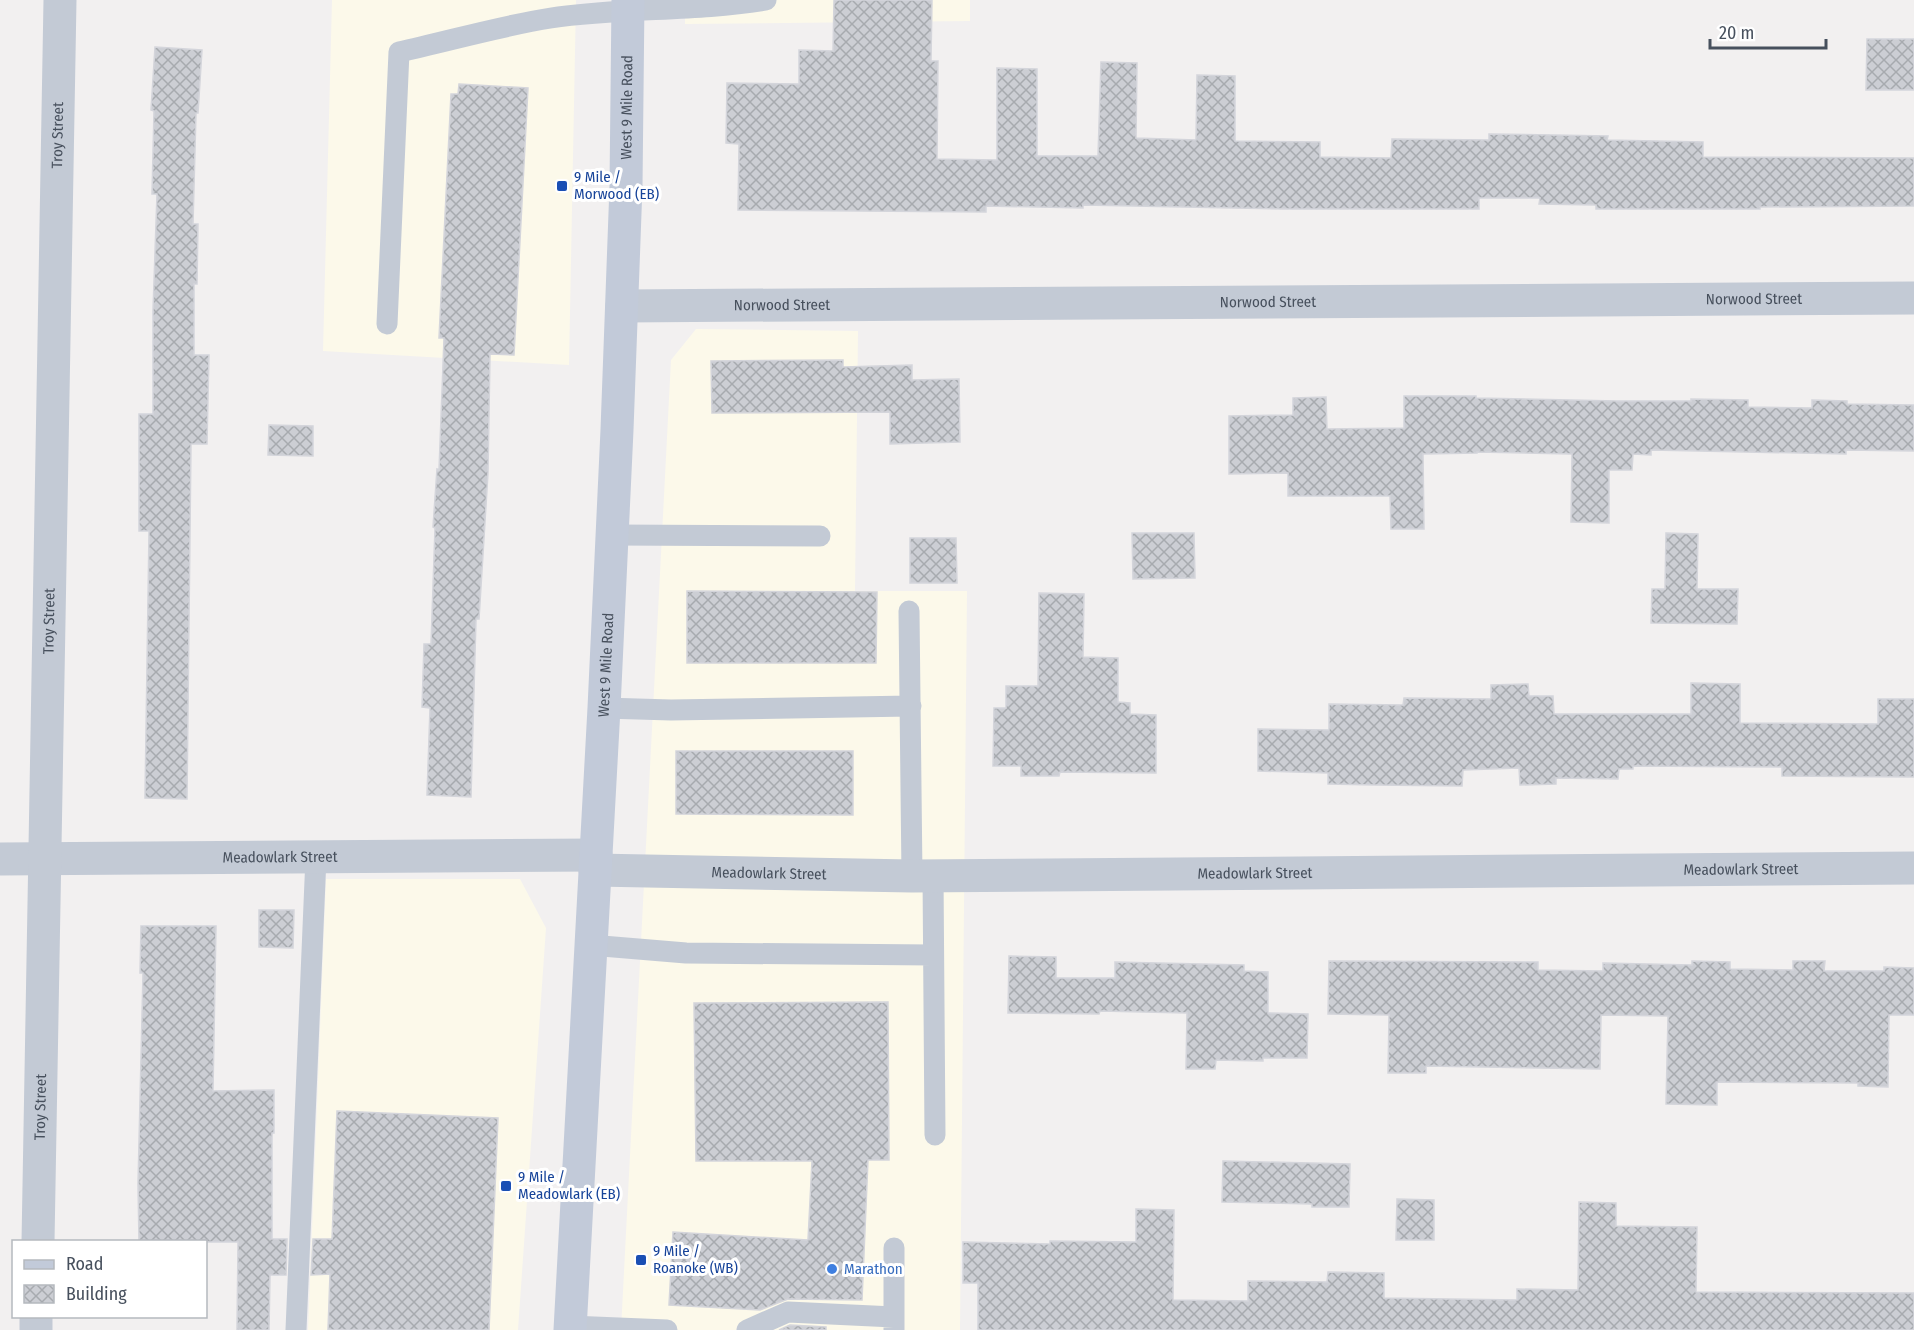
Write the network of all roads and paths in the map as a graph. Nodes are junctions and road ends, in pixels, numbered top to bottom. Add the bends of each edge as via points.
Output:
1 (60, 0) edge
2 (766, 0) edge
3 (628, 6) edge
4 (1914, 298) edge
5 (622, 306) junction
6 (387, 324) dead end
7 (612, 535) junction
8 (820, 536) dead end
9 (909, 611) dead end
10 (910, 706) junction
11 (604, 708) junction
12 (316, 857) junction
13 (45, 859) junction
14 (0, 860) edge
15 (595, 862) junction
16 (1914, 868) edge
17 (922, 876) junction
18 (590, 945) junction
19 (933, 955) junction
20 (935, 1134) dead end
21 (38, 1240) edge
22 (894, 1248) dead end
23 (894, 1323) edge
24 (570, 1328) edge
25 (296, 1330) edge
26 (667, 1330) edge
27 (747, 1330) edge

1 - 13 street, Troy Street
2 - 3 lane via 702,8
3 - 5 main road, West 9 Mile Road
3 - 6 lane via 551,18 399,52
4 - 5 street, Norwood Street
5 - 7 main road, West 9 Mile Road
7 - 8 lane
7 - 11 main road, West 9 Mile Road
9 - 10 lane
10 - 11 lane
10 - 17 lane
11 - 15 main road, West 9 Mile Road
12 - 13 street, Meadowlark Street
12 - 15 street, Meadowlark Street
12 - 25 lane
13 - 14 street, Meadowlark Street
13 - 21 street, Troy Street
15 - 17 street, Meadowlark Street
15 - 18 main road, West 9 Mile Road
16 - 17 street, Meadowlark Street
17 - 19 lane
18 - 19 lane via 686,953
18 - 24 main road, West 9 Mile Road
19 - 20 lane
22 - 23 lane
23 - 27 lane via 788,1312
24 - 26 lane

